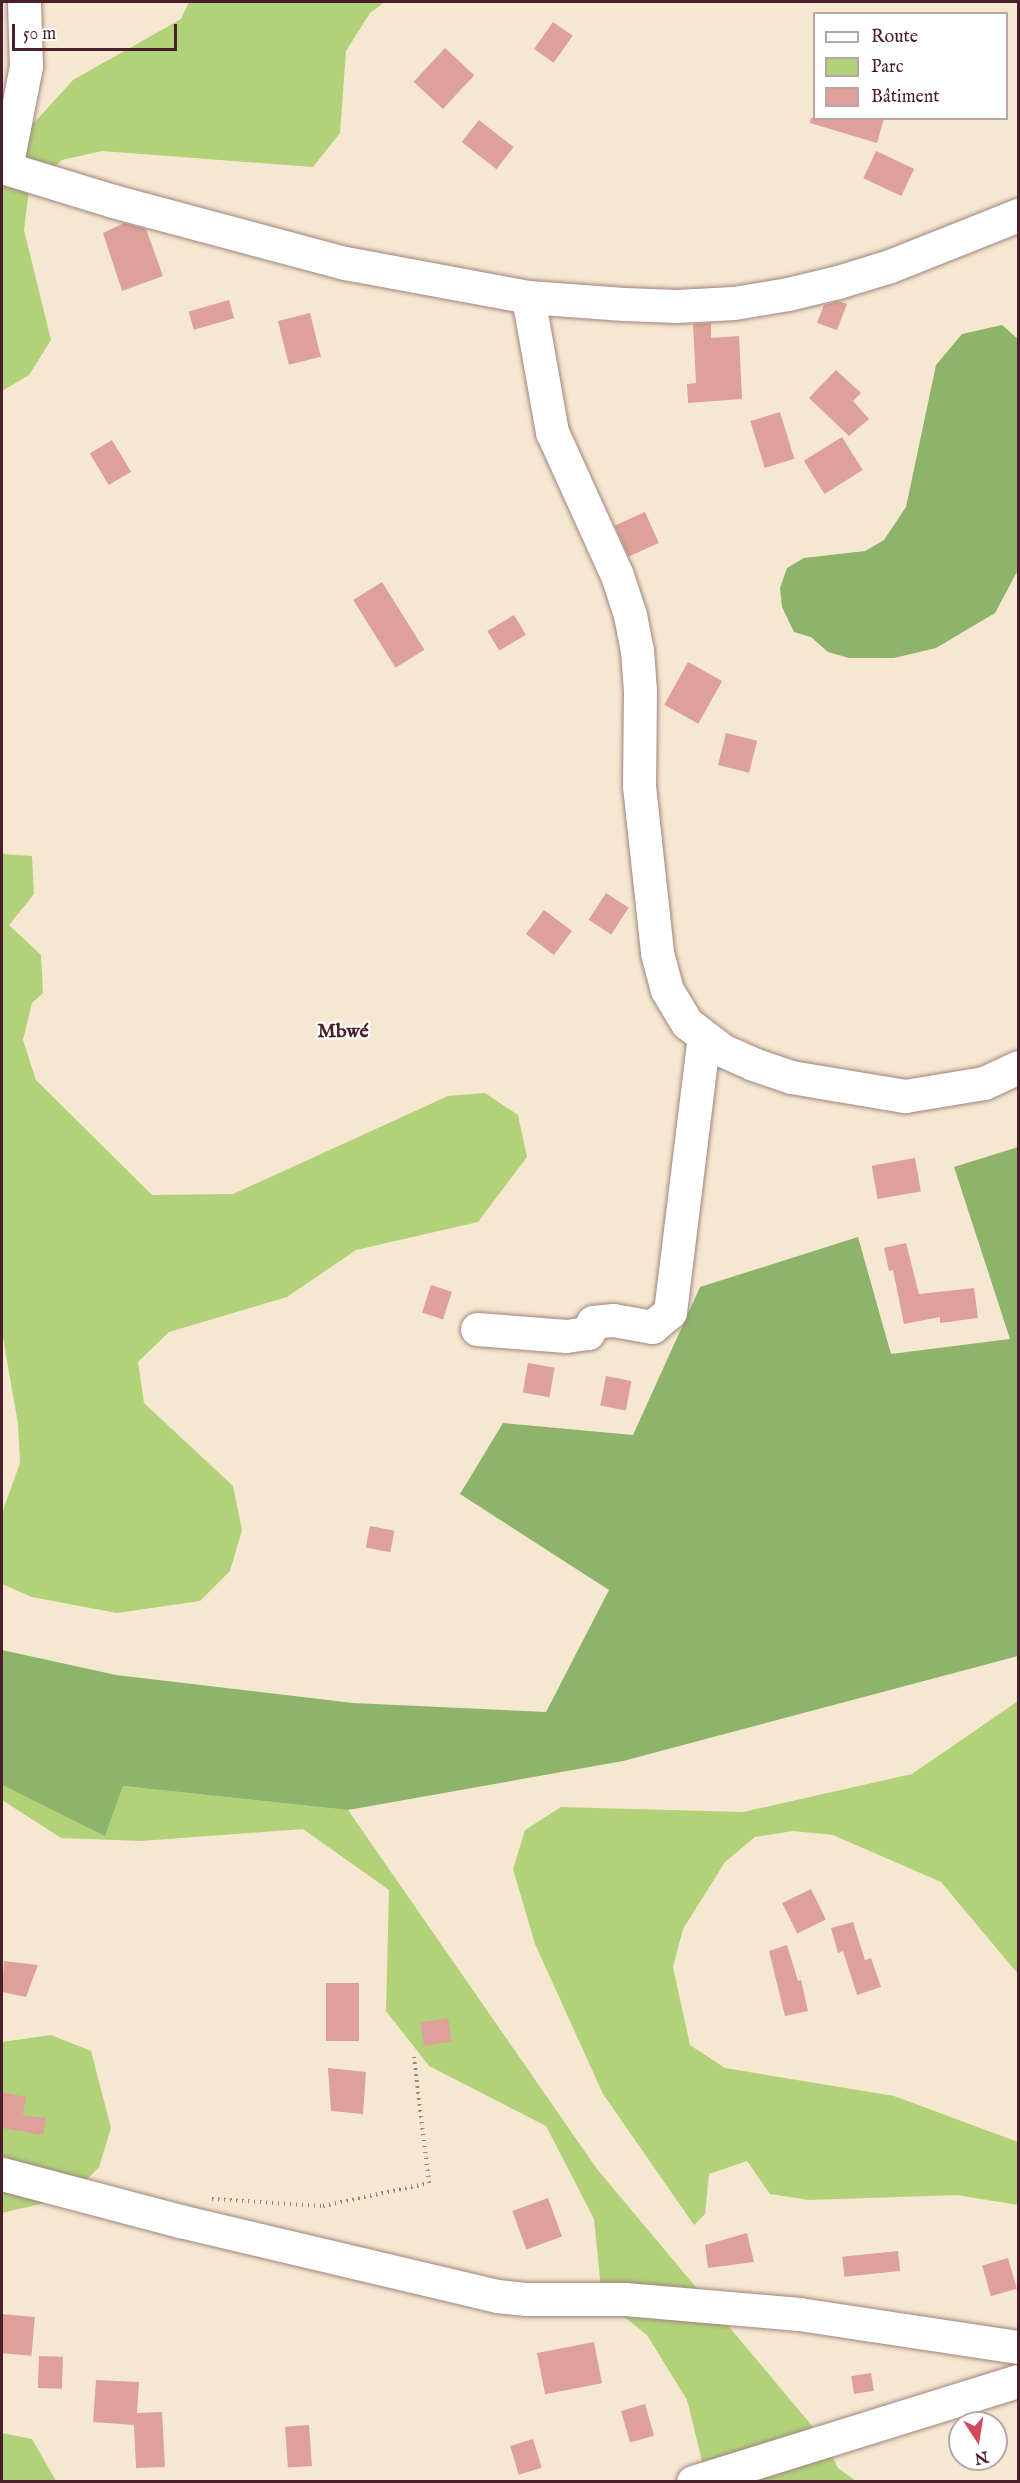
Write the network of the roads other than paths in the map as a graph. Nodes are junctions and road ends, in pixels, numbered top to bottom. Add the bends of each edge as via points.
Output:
1 (24, 2) edge
2 (4, 168) edge
3 (1018, 215) edge
4 (528, 297) junction
5 (704, 1038) junction
6 (1018, 1067) edge
7 (477, 1329) dead end
8 (2, 2174) edge
9 (1018, 2347) edge
10 (1018, 2381) edge
11 (727, 2476) edge
12 (693, 2481) edge

1 - 2 street via 26,66
2 - 4 street via 282,248
3 - 4 street via 890,266 777,296 676,306
4 - 5 street via 552,432 617,575 637,650 639,786 657,953 667,990 687,1023
5 - 6 street via 753,1065 791,1077 905,1096 984,1083
5 - 7 street via 669,1312 652,1327 613,1320 593,1322 588,1333 566,1336
8 - 9 street via 201,2226 513,2298 625,2299 799,2314
10 - 11 street
11 - 12 street

